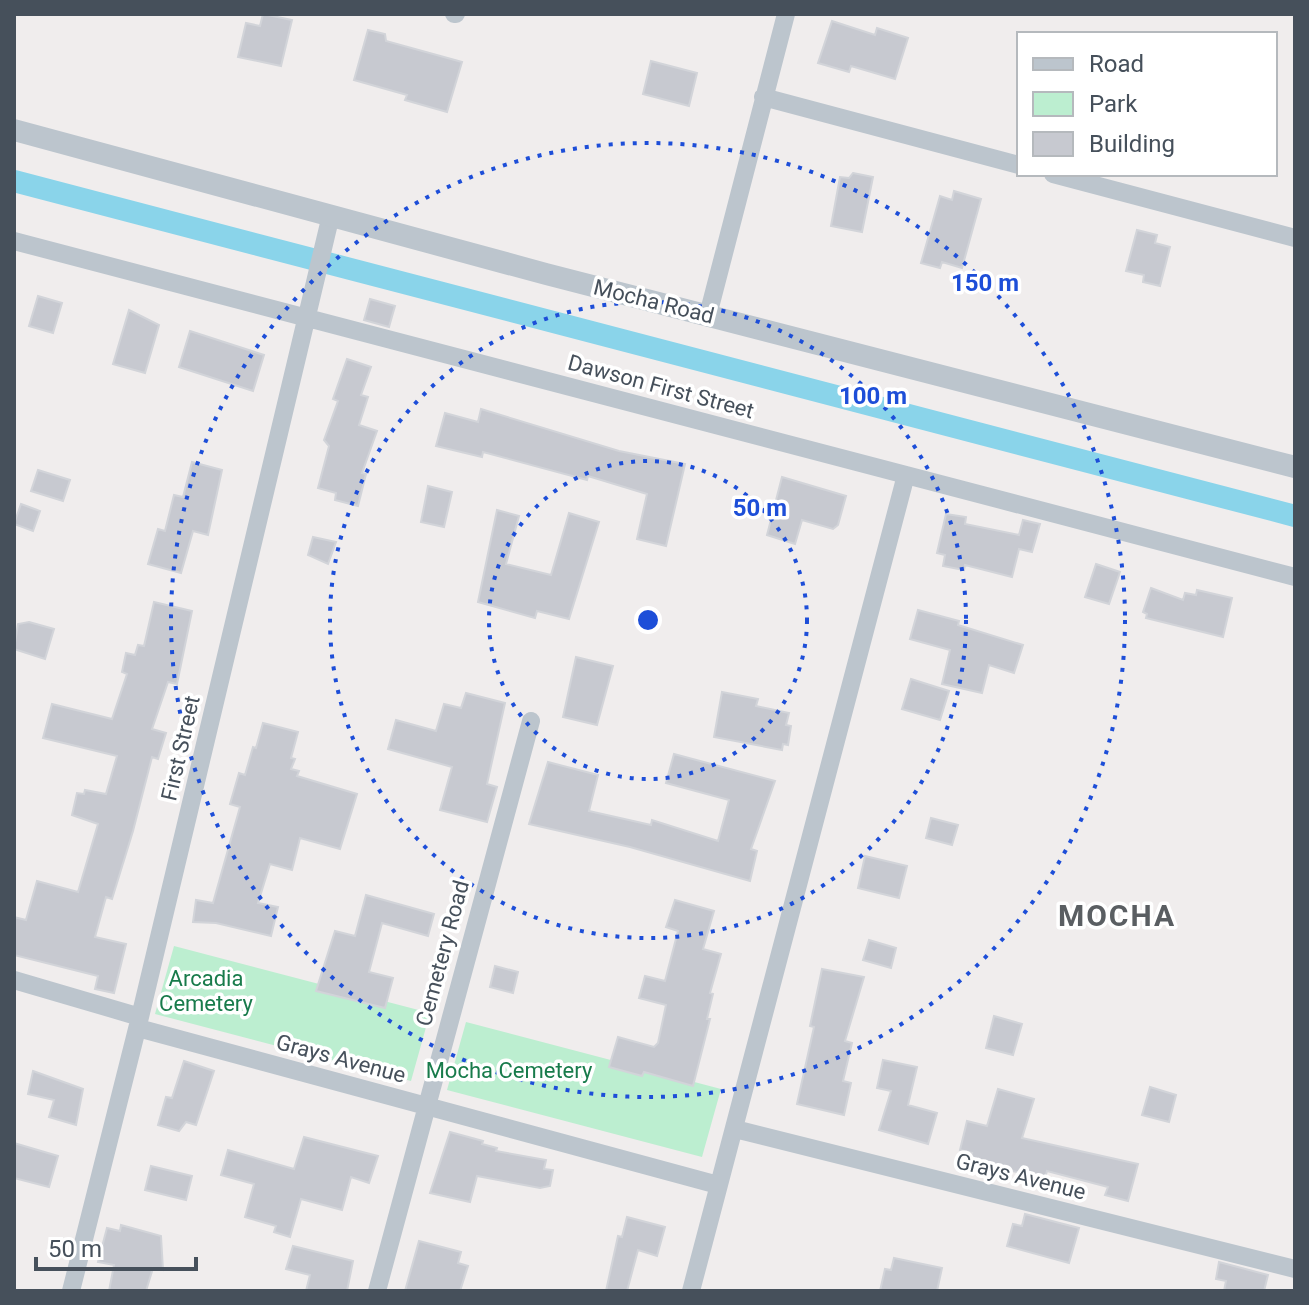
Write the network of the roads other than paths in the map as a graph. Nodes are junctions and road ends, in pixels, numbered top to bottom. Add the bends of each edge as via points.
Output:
1 (786, 14) edge
2 (763, 97) junction
3 (14, 130) edge
4 (1017, 164) edge
5 (1061, 176) edge
6 (331, 215) junction
7 (1295, 238) edge
8 (14, 241) edge
9 (708, 315) junction
10 (308, 318) junction
11 (1295, 467) edge
12 (906, 475) junction
13 (1295, 577) edge
14 (531, 721) dead end
15 (14, 980) edge
16 (139, 1022) junction
17 (425, 1106) junction
18 (735, 1129) junction
19 (718, 1185) junction
20 (1295, 1269) edge
21 (71, 1291) edge
22 (377, 1291) edge
23 (691, 1291) edge

1 - 2 street
2 - 4 street
2 - 9 street
3 - 6 street, Mocha Road
5 - 7 street
6 - 9 street, Mocha Road
6 - 10 street, First Street
8 - 10 street, Dawson First Street
9 - 11 street, Mocha Road
10 - 12 street, Dawson First Street
10 - 16 street, First Street
12 - 13 street, Dawson First Street
12 - 18 street
14 - 17 street, Cemetery Road
15 - 16 street, Grays Avenue
16 - 17 street, Grays Avenue
16 - 21 street, First Street
17 - 19 street, Grays Avenue
17 - 22 street, Cemetery Road
18 - 19 street
18 - 20 street, Grays Avenue
19 - 23 street

